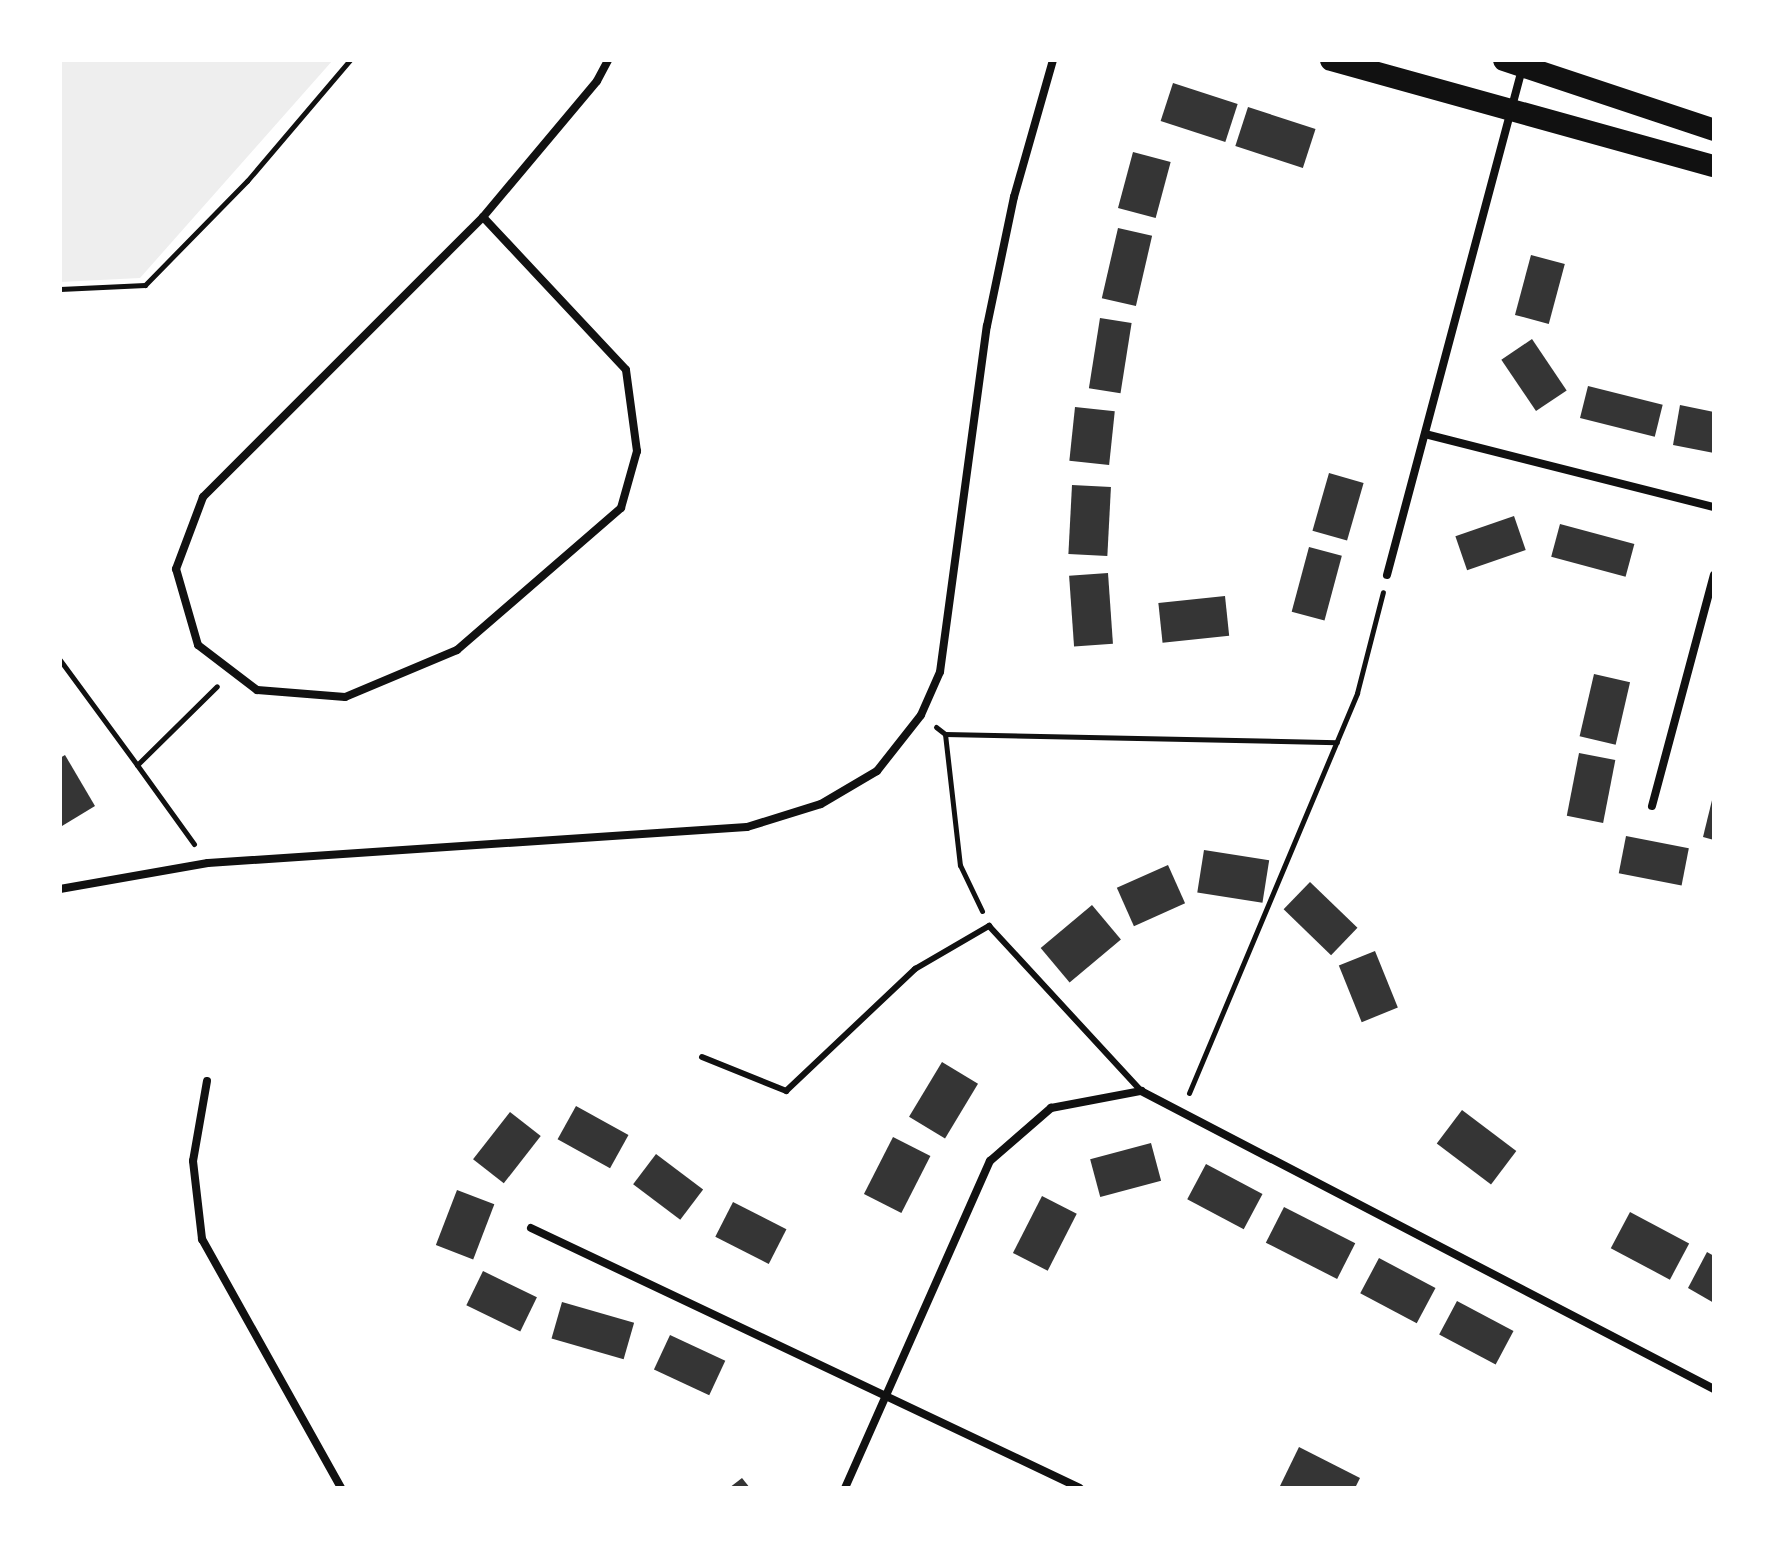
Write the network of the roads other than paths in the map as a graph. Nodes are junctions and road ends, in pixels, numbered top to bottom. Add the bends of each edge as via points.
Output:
1 (608, 60) edge
2 (1053, 60) edge
3 (1331, 60) edge
4 (1513, 63) edge
5 (1508, 112) junction
6 (1714, 130) edge
7 (1714, 166) edge
8 (483, 217) junction
9 (1425, 434) junction
10 (1714, 507) edge
11 (1387, 575) road end
12 (1714, 575) edge
13 (1652, 806) dead end
14 (60, 889) edge
15 (702, 1057) dead end
16 (207, 1081) dead end
17 (1141, 1091) junction
18 (531, 1228) dead end
19 (1714, 1389) edge
20 (886, 1395) junction
21 (341, 1488) edge
22 (845, 1488) edge
23 (1080, 1488) edge

1 - 8 street via 597,81
2 - 14 street via 1014,197 987,326 940,672 896,753 853,788 771,822 208,863
3 - 5 highway
4 - 5 street
4 - 6 highway
5 - 7 highway
5 - 9 street
8 - 8 street via 203,497 176,569 198,645 257,690 345,697 457,650 621,508 637,451 626,370
9 - 10 street
9 - 11 street
12 - 13 street
15 - 17 lane via 786,1091 915,969 989,926
16 - 21 street via 193,1161 202,1239
17 - 19 street
17 - 20 street via 1051,1108 990,1161
18 - 20 street
20 - 22 street
20 - 23 street

